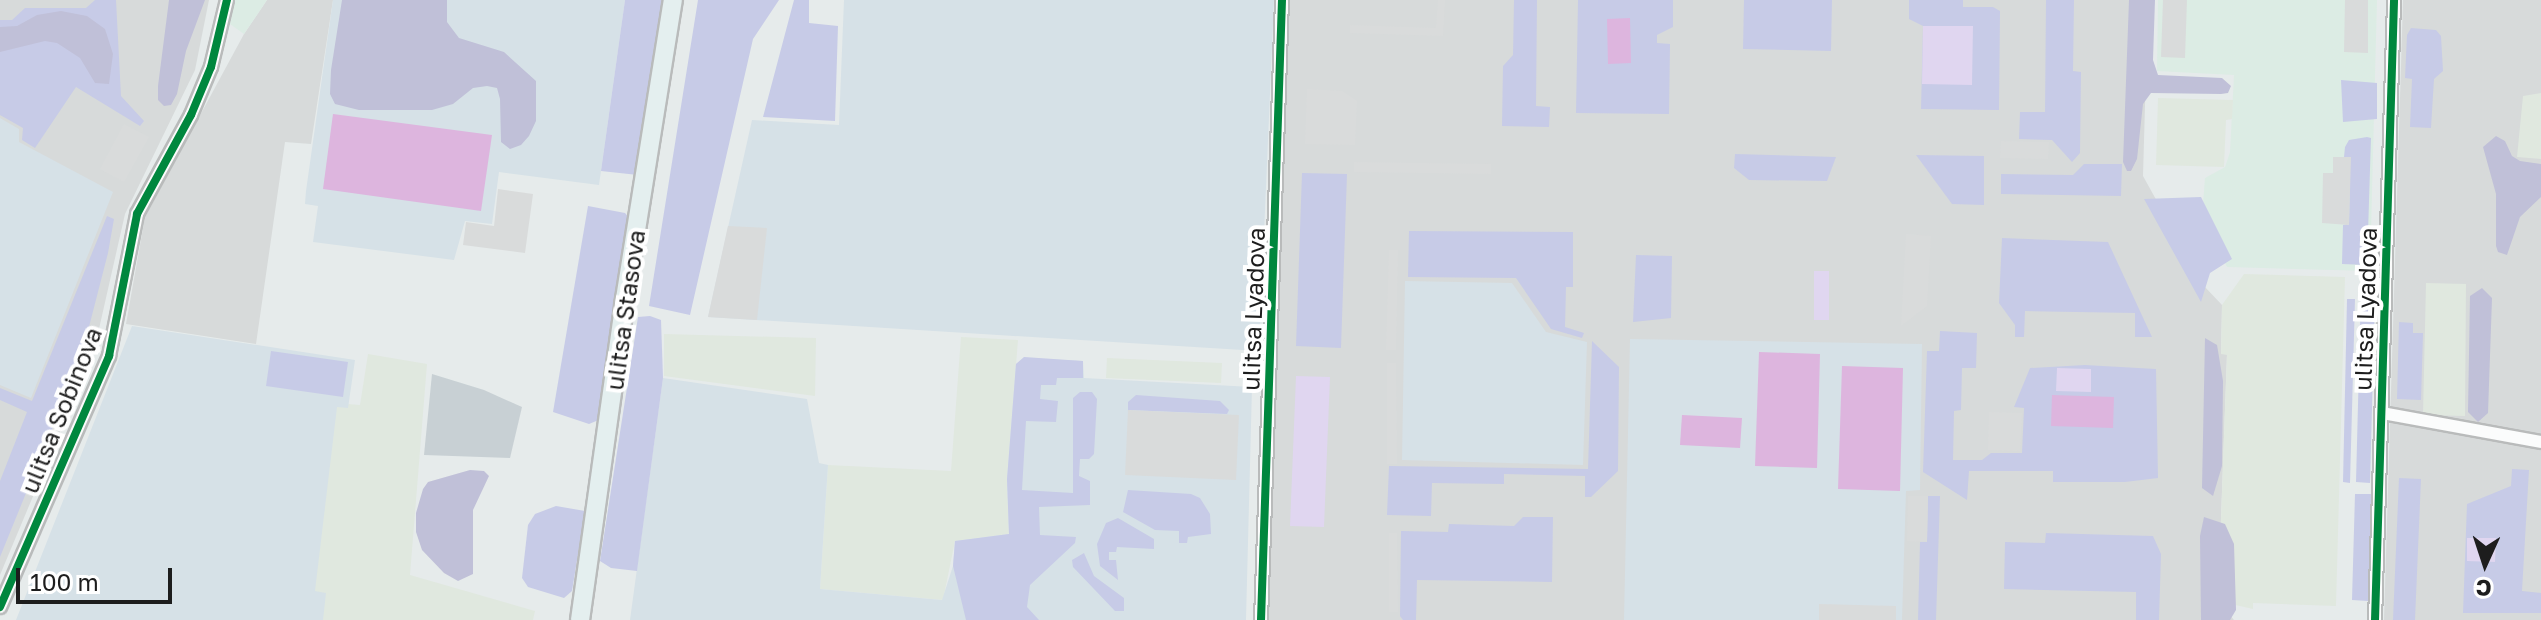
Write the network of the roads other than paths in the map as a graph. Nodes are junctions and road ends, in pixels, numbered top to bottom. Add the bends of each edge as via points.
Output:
1 (227, 0) edge
2 (673, 0) edge
3 (1282, 0) edge
4 (2394, 0) edge
5 (2382, 413) junction
6 (2541, 442) edge
7 (0, 607) edge
8 (580, 620) edge
9 (1261, 620) edge
10 (2375, 620) edge

1 - 7 street, ulitsa Sobinova via 211,67 191,115 137,214 109,356
2 - 8 main road, ulitsa Stasova
3 - 9 street, ulitsa Lyadova
4 - 5 street, ulitsa Lyadova
5 - 6 street
5 - 10 street, ulitsa Lyadova

